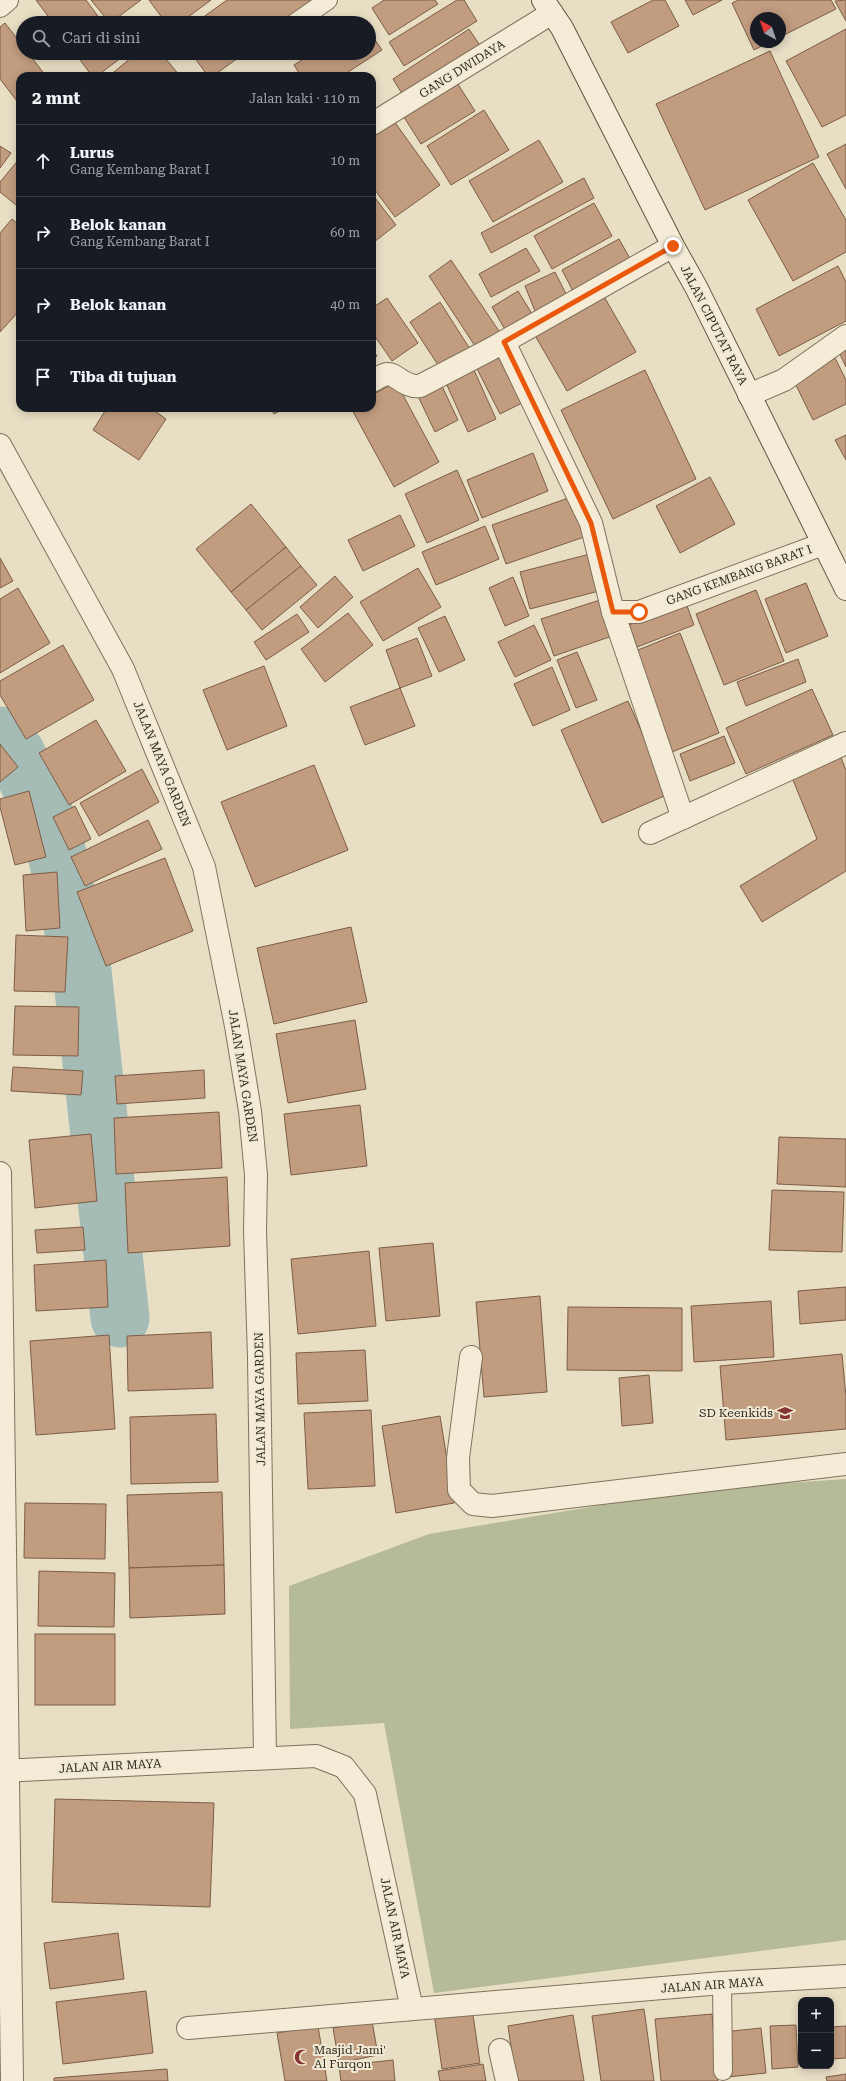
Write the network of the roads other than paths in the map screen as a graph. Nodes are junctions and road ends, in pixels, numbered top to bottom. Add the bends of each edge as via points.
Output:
1 (7, 0) edge
2 (328, 0) edge
3 (0, 6) edge
4 (547, 7) edge
5 (305, 16) edge
6 (376, 121) edge
7 (673, 246) junction
8 (846, 336) edge
9 (504, 342) junction
10 (376, 379) edge
11 (749, 395) junction
12 (0, 445) edge
13 (822, 544) junction
14 (846, 589) edge
15 (613, 612) junction
16 (846, 743) edge
17 (683, 818) junction
18 (650, 833) dead end
19 (0, 1173) edge
20 (471, 1357) dead end
21 (846, 1464) edge
22 (265, 1757) junction
23 (4, 1771) edge
24 (846, 1976) edge
25 (722, 1983) junction
26 (412, 2009) junction
27 (188, 2028) dead end
28 (500, 2050) dead end
29 (723, 2071) dead end
30 (12, 2081) edge
31 (507, 2081) edge

1 - 3 street
2 - 5 lane
4 - 6 street, GANG DWIDAYA
4 - 7 street, JALAN CIPUTAT RAYA via 562,28
7 - 9 street
7 - 11 street, JALAN CIPUTAT RAYA
8 - 11 street via 784,380
9 - 10 street via 420,386 411,387 387,374
9 - 15 street via 591,523
11 - 13 street, JALAN CIPUTAT RAYA
12 - 22 street, JALAN MAYA GARDEN via 123,669 204,867 250,1110 256,1175
13 - 14 street, JALAN CIPUTAT RAYA
13 - 15 street, GANG KEMBANG BARAT I via 639,612
15 - 17 street
16 - 17 street
17 - 18 street
19 - 23 street
20 - 21 street via 458,1458 460,1490 473,1504 492,1506
22 - 23 street, JALAN AIR MAYA
22 - 26 street, JALAN AIR MAYA via 316,1756 344,1767 366,1794
23 - 30 street
24 - 25 street, JALAN AIR MAYA
25 - 26 street, JALAN AIR MAYA
25 - 29 lane
26 - 27 street
28 - 31 street

